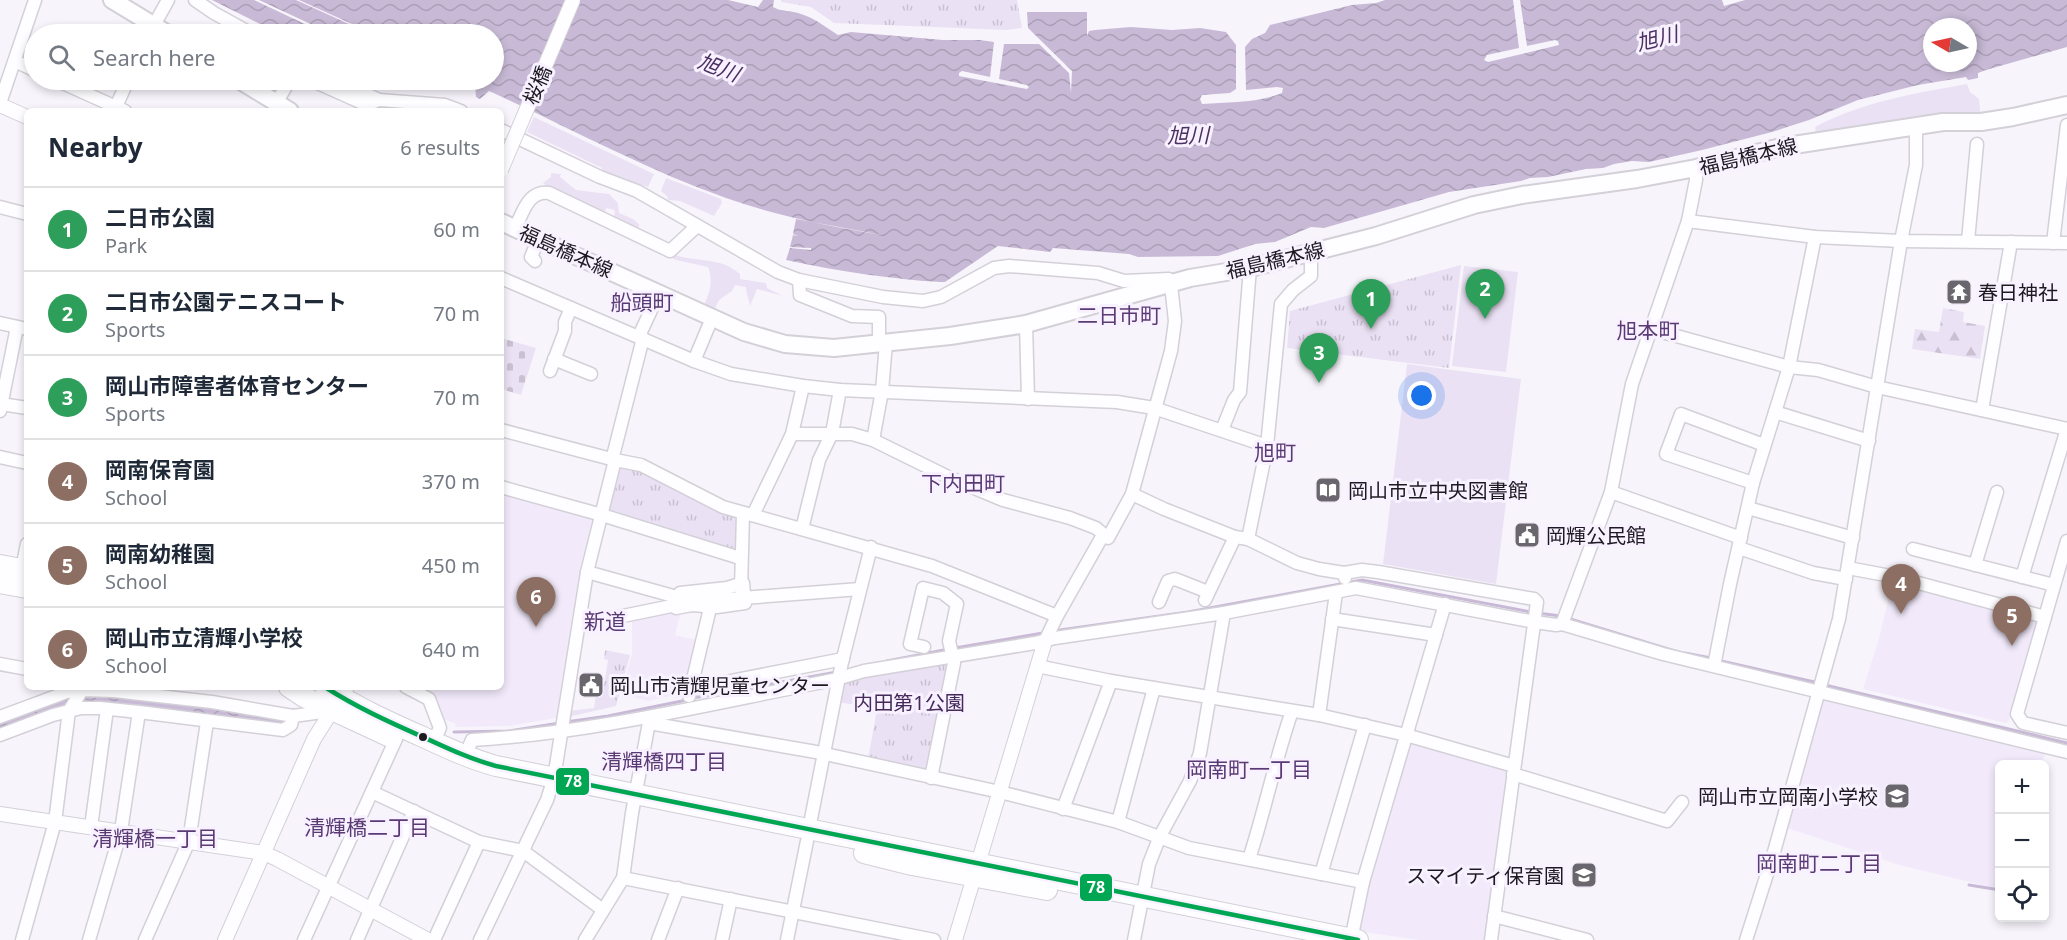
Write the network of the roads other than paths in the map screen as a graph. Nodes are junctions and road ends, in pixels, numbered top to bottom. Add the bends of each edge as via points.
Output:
1 (35, 0) edge
2 (112, 0) edge
3 (168, 0) edge
4 (195, 0) edge
5 (573, 0) edge
6 (27, 24) edge
7 (143, 24) edge
8 (154, 24) edge
9 (233, 24) edge
10 (24, 34) edge
11 (15, 61) junction
12 (24, 65) edge
13 (77, 90) edge
14 (125, 90) edge
15 (254, 90) edge
16 (286, 90) edge
17 (333, 90) edge
18 (358, 90) edge
19 (380, 100) junction
20 (0, 104) edge
21 (2067, 105) edge
22 (280, 107) edge
23 (114, 108) edge
24 (119, 108) edge
25 (452, 108) edge
26 (24, 116) edge
27 (2067, 124) edge
28 (1916, 126) junction
29 (504, 131) edge
30 (1977, 144) dead end
31 (2066, 148) edge
32 (504, 164) edge
33 (1696, 168) junction
34 (0, 207) edge
35 (24, 213) edge
36 (1688, 222) junction
37 (508, 225) edge
38 (697, 226) junction
39 (1815, 237) junction
40 (539, 238) junction
41 (1901, 241) junction
42 (1968, 241) junction
43 (2011, 242) junction
44 (2053, 243) junction
45 (2067, 243) edge
46 (1311, 253) junction
47 (535, 261) dead end
48 (1250, 268) junction
49 (1190, 278) junction
50 (504, 279) edge
51 (799, 280) junction
52 (1170, 285) junction
53 (659, 293) junction
54 (571, 308) junction
55 (712, 318) junction
56 (0, 323) edge
57 (1026, 324) junction
58 (22, 328) edge
59 (1651, 329) junction
60 (641, 337) junction
61 (883, 344) junction
62 (694, 361) junction
63 (1789, 367) junction
64 (591, 374) dead end
65 (803, 386) junction
66 (1877, 387) junction
67 (840, 390) junction
68 (882, 391) junction
69 (1028, 399) junction
70 (1, 407) edge
71 (24, 408) edge
72 (1155, 408) junction
73 (1982, 410) junction
74 (1775, 412) junction
75 (2067, 429) edge
76 (1222, 430) junction
77 (504, 431) edge
78 (832, 433) junction
79 (792, 434) junction
80 (873, 440) junction
81 (1869, 441) junction
82 (1764, 445) junction
83 (1267, 446) junction
84 (0, 457) edge
85 (613, 460) junction
86 (24, 462) edge
87 (1753, 483) junction
88 (504, 489) edge
89 (1611, 492) junction
90 (1997, 492) dead end
91 (1132, 494) junction
92 (1748, 508) junction
93 (602, 514) junction
94 (748, 514) junction
95 (802, 529) junction
96 (1103, 535) junction
97 (1235, 537) junction
98 (1853, 538) junction
99 (1248, 539) junction
100 (2067, 541) edge
101 (1740, 543) junction
102 (871, 547) junction
103 (1913, 549) dead end
104 (740, 558) junction
105 (1975, 565) junction
106 (587, 572) junction
107 (1847, 573) junction
108 (24, 576) edge
109 (2022, 577) junction
110 (1, 582) edge
111 (741, 584) junction
112 (1344, 584) junction
113 (2054, 585) junction
114 (860, 589) junction
115 (743, 599) junction
116 (678, 601) junction
117 (1159, 602) dead end
118 (711, 603) junction
119 (1445, 604) junction
120 (1224, 614) junction
121 (1057, 616) junction
122 (1536, 616) junction
123 (2045, 617) junction
124 (1332, 619) junction
125 (1564, 620) junction
126 (579, 625) junction
127 (1436, 635) junction
128 (1047, 636) junction
129 (924, 647) dead end
130 (952, 652) junction
131 (1715, 661) junction
132 (0, 664) edge
133 (1037, 666) junction
134 (24, 668) edge
135 (841, 668) junction
136 (1111, 681) junction
137 (1820, 687) junction
138 (1154, 688) junction
139 (82, 690) edge
140 (307, 690) edge
141 (412, 690) edge
142 (336, 695) edge
143 (688, 698) junction
144 (1209, 698) junction
145 (70, 709) junction
146 (107, 709) junction
147 (1292, 711) junction
148 (139, 712) junction
149 (1319, 715) junction
150 (292, 716) junction
151 (0, 717) edge
152 (649, 720) junction
153 (207, 722) junction
154 (562, 725) junction
155 (1365, 725) junction
156 (2067, 733) edge
157 (0, 735) edge
158 (1407, 735) junction
159 (396, 739) junction
160 (433, 742) junction
161 (2067, 752) edge
162 (824, 754) junction
163 (465, 756) junction
164 (1513, 770) junction
165 (931, 778) junction
166 (553, 783) junction
167 (372, 792) junction
168 (1000, 792) junction
169 (635, 800) junction
170 (1682, 802) dead end
171 (1063, 808) junction
172 (414, 812) junction
173 (0, 814) edge
174 (55, 822) junction
175 (1118, 822) junction
176 (91, 827) junction
177 (121, 831) junction
178 (808, 835) junction
179 (1160, 836) junction
180 (189, 841) junction
181 (479, 842) junction
182 (523, 851) junction
183 (264, 854) junction
184 (1249, 859) junction
185 (976, 870) junction
186 (1321, 874) junction
187 (624, 878) junction
188 (1363, 882) junction
189 (328, 886) junction
190 (678, 888) junction
191 (731, 899) junction
192 (1141, 902) junction
193 (371, 909) junction
194 (603, 910) junction
195 (794, 912) junction
196 (1494, 916) junction
197 (22, 940) edge
198 (89, 940) edge
199 (145, 940) edge
200 (225, 940) edge
201 (304, 940) edge
202 (357, 940) edge
203 (428, 940) edge
204 (434, 940) edge
205 (480, 940) edge
206 (585, 940) edge
207 (658, 940) edge
208 (722, 940) edge
209 (787, 940) edge
210 (934, 940) edge
211 (955, 940) edge
212 (1134, 940) edge
213 (1304, 940) edge
214 (1354, 940) edge
215 (1491, 940) edge
216 (1587, 940) edge
217 (1746, 940) edge

1 - 6 street
2 - 7 main road
3 - 8 street
4 - 9 street
5 - 32 street, 桜橋, bridge
10 - 11 street
11 - 12 street
11 - 20 street
13 - 23 street
14 - 24 street
15 - 22 main road
16 - 22 street
17 - 19 street via 369,104
18 - 19 street
19 - 25 street
20 - 26 street
21 - 28 main road, 福島橋本線 via 1981,122
27 - 31 street
28 - 33 main road, 福島橋本線 via 1781,147
28 - 41 street via 1916,165
29 - 38 street via 637,191
30 - 42 street
31 - 44 street
33 - 36 street
33 - 46 main road, 福島橋本線 via 1474,205
34 - 35 street
36 - 39 street
36 - 59 street
37 - 38 street via 529,200 542,192 670,251
37 - 40 main road, 福島橋本線
38 - 51 street
39 - 41 street
39 - 63 street
40 - 47 street via 531,256
40 - 53 main road, 福島橋本線
41 - 42 street
41 - 66 street
42 - 43 street
43 - 44 street
43 - 73 street
44 - 45 street
46 - 48 main road, 福島橋本線
46 - 83 street via 1311,276 1281,304
48 - 49 main road, 福島橋本線
48 - 76 street via 1240,392
49 - 51 street via 1124,281 1098,273 1009,266 994,268 941,297 923,301
49 - 52 main road, 福島橋本線
50 - 54 street
51 - 61 street via 800,295 807,299 852,316 879,317
52 - 57 main road, 福島橋本線
52 - 72 street via 1175,321
53 - 55 main road, 福島橋本線
53 - 60 street
54 - 60 street
54 - 64 street via 552,365
55 - 61 main road, 福島橋本線 via 785,344 834,348
55 - 62 street
56 - 58 street
57 - 61 main road, 福島橋本線
57 - 69 street
58 - 70 street
59 - 63 street
59 - 89 street via 1632,384
60 - 62 street
60 - 85 street
61 - 68 street
62 - 65 street via 731,374
63 - 66 street via 1818,370
63 - 74 street
65 - 67 street
65 - 79 street
66 - 73 street
66 - 81 street
67 - 68 street
67 - 78 street
68 - 69 street
68 - 80 street
69 - 72 street via 1117,402
70 - 71 street
72 - 76 street
72 - 91 street
73 - 75 street
74 - 81 street
74 - 82 street
75 - 109 street
76 - 83 street
77 - 85 street
78 - 79 street
78 - 80 street
78 - 95 street via 819,460
79 - 94 street
80 - 96 street via 1003,501 1070,518 1096,528
81 - 98 street
82 - 87 street
82 - 87 street via 1681,414 1666,454
83 - 99 street
84 - 86 street
85 - 93 street
85 - 94 street via 641,465 723,507
87 - 92 street
88 - 93 street
89 - 101 street
89 - 125 street
90 - 105 street
91 - 96 street via 1108,537
91 - 97 street
92 - 98 street
92 - 101 street
93 - 104 street
93 - 106 street
94 - 95 street
94 - 104 street
95 - 102 street
96 - 121 street
97 - 99 street
97 - 117 street via 1207,596 1175,579 1168,581
98 - 107 street
99 - 112 street
100 - 113 street
101 - 107 street via 1813,573
101 - 131 street
102 - 114 street
102 - 121 street via 932,566
103 - 105 street
104 - 111 street
105 - 109 street
106 - 116 street
106 - 126 street
107 - 123 street via 1896,577
107 - 137 street
108 - 110 highway
109 - 113 street
111 - 115 street
111 - 116 street via 680,593
112 - 119 street
112 - 120 street
112 - 122 street via 1362,570 1378,572 1534,599
112 - 124 street
113 - 123 street
114 - 115 street
114 - 135 street
115 - 118 street
116 - 118 street
116 - 118 street via 676,608
116 - 126 street
118 - 143 street
119 - 122 street
119 - 127 street
120 - 128 street
120 - 144 street
121 - 128 street
122 - 125 street via 1556,625
122 - 164 street
123 - 156 street via 2017,714 2023,723
124 - 127 street
124 - 149 street
125 - 131 street via 1624,643
126 - 154 street
127 - 158 street
128 - 130 street
128 - 133 street
129 - 130 street via 910,644 923,588 943,593 957,604
130 - 135 street via 864,671
130 - 165 street via 954,663
131 - 137 street
132 - 134 street
133 - 136 street
133 - 168 street
135 - 143 street
135 - 143 street
135 - 162 street
136 - 138 street
136 - 171 street
137 - 161 street
137 - 217 street
138 - 144 street
138 - 175 street
139 - 145 street
139 - 150 street via 212,702
139 - 151 street
140 - 142 highway
141 - 160 street via 429,699 440,728
142 - 150 street
142 - 159 highway
142 - 160 highway
142 - 183 street
143 - 152 street
144 - 147 street
144 - 179 street via 1202,744 1190,781
145 - 146 street
145 - 157 street
145 - 174 street
146 - 148 street
146 - 176 street
147 - 149 street
147 - 184 street
148 - 153 street
148 - 177 street
149 - 155 street
150 - 153 street via 291,725 283,730
152 - 154 street via 603,726
152 - 162 street
152 - 169 street
153 - 180 street
154 - 163 street via 519,737 472,740
154 - 166 street
155 - 158 street
155 - 186 street
158 - 164 street
158 - 188 street
159 - 166 highway via 474,772
159 - 167 street
160 - 163 highway
162 - 165 street
162 - 178 street
163 - 166 highway
164 - 170 street via 1666,821
164 - 196 street
165 - 168 street
166 - 169 highway
166 - 182 street
167 - 172 street
167 - 189 street
168 - 171 street
168 - 185 street
169 - 178 highway
169 - 187 street
171 - 175 street
172 - 181 street
172 - 193 street
173 - 174 street
174 - 176 street
174 - 197 street
175 - 179 street
176 - 177 street
177 - 180 street
177 - 198 street
178 - 185 highway via 912,865
178 - 195 street
179 - 184 street via 1189,848
179 - 192 street
180 - 183 street
180 - 199 street
181 - 182 street
181 - 204 street
182 - 194 street
182 - 205 street
183 - 189 street
183 - 200 street
184 - 186 street
185 - 192 highway
185 - 211 street
186 - 188 street
187 - 190 street
187 - 194 street
188 - 214 street
189 - 193 street
189 - 201 street
190 - 191 street
190 - 207 street
191 - 195 street
191 - 208 street
192 - 212 street
192 - 213 highway
192 - 214 highway
193 - 202 street
193 - 203 street
194 - 206 street
195 - 209 street
195 - 210 street
196 - 215 street
196 - 216 street

